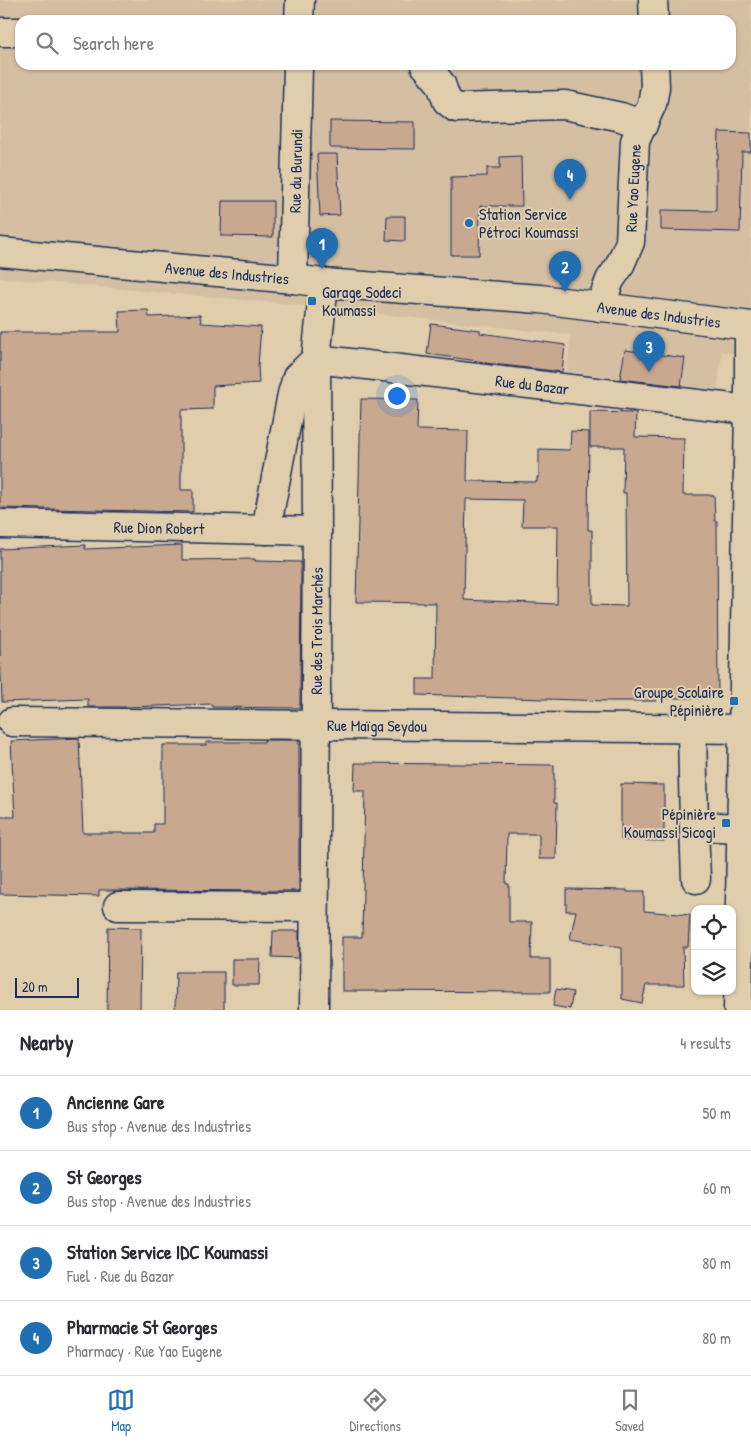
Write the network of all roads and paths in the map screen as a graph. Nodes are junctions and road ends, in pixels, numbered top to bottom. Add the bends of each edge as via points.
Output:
1 (300, 0) edge
2 (653, 0) edge
3 (299, 15) edge
4 (654, 15) edge
5 (0, 32) edge
6 (15, 32) edge
7 (298, 70) edge
8 (430, 70) edge
9 (654, 70) edge
10 (643, 125) junction
11 (0, 236) edge
12 (12, 253) edge
13 (293, 279) junction
14 (324, 283) junction
15 (600, 307) junction
16 (750, 326) edge
17 (316, 359) junction
18 (749, 410) junction
19 (749, 455) edge
20 (0, 524) edge
21 (266, 530) junction
22 (317, 531) junction
23 (12, 722) dead end
24 (316, 725) junction
25 (692, 728) junction
26 (747, 729) edge
27 (694, 826) junction
28 (741, 828) junction
29 (696, 880) dead end
30 (118, 906) dead end
31 (314, 908) junction
32 (314, 1010) edge
33 (738, 1010) edge

1 - 3 street
2 - 4 street
5 - 6 street
7 - 13 street, Rue du Burundi
8 - 10 street via 442,84 447,101 456,108 565,105
9 - 10 street, Rue Yao Eugene via 652,104
10 - 15 street, Rue Yao Eugene via 635,141 630,242
11 - 12 street
12 - 13 street, Avenue des Industries
13 - 14 street, Avenue des Industries
14 - 15 street, Avenue des Industries via 540,299
14 - 17 street, Rue des Trois Marchés
15 - 16 street, Avenue des Industries
16 - 18 street
17 - 18 street, Rue du Bazar
17 - 21 street via 298,377 292,394
17 - 22 street, Rue des Trois Marchés
18 - 19 street
19 - 26 street
20 - 21 street, Rue Dion Robert
21 - 22 street, Rue Dion Robert
22 - 24 street, Rue des Trois Marchés
23 - 24 street, Rue Maïga Seydou
24 - 25 street, Rue Maïga Seydou
24 - 31 street, Rue des Trois Marchés
25 - 26 street, Rue Maïga Seydou
25 - 27 street
26 - 28 street
27 - 28 street
27 - 29 street
28 - 33 street
30 - 31 street
31 - 32 street, Rue des Trois Marchés

